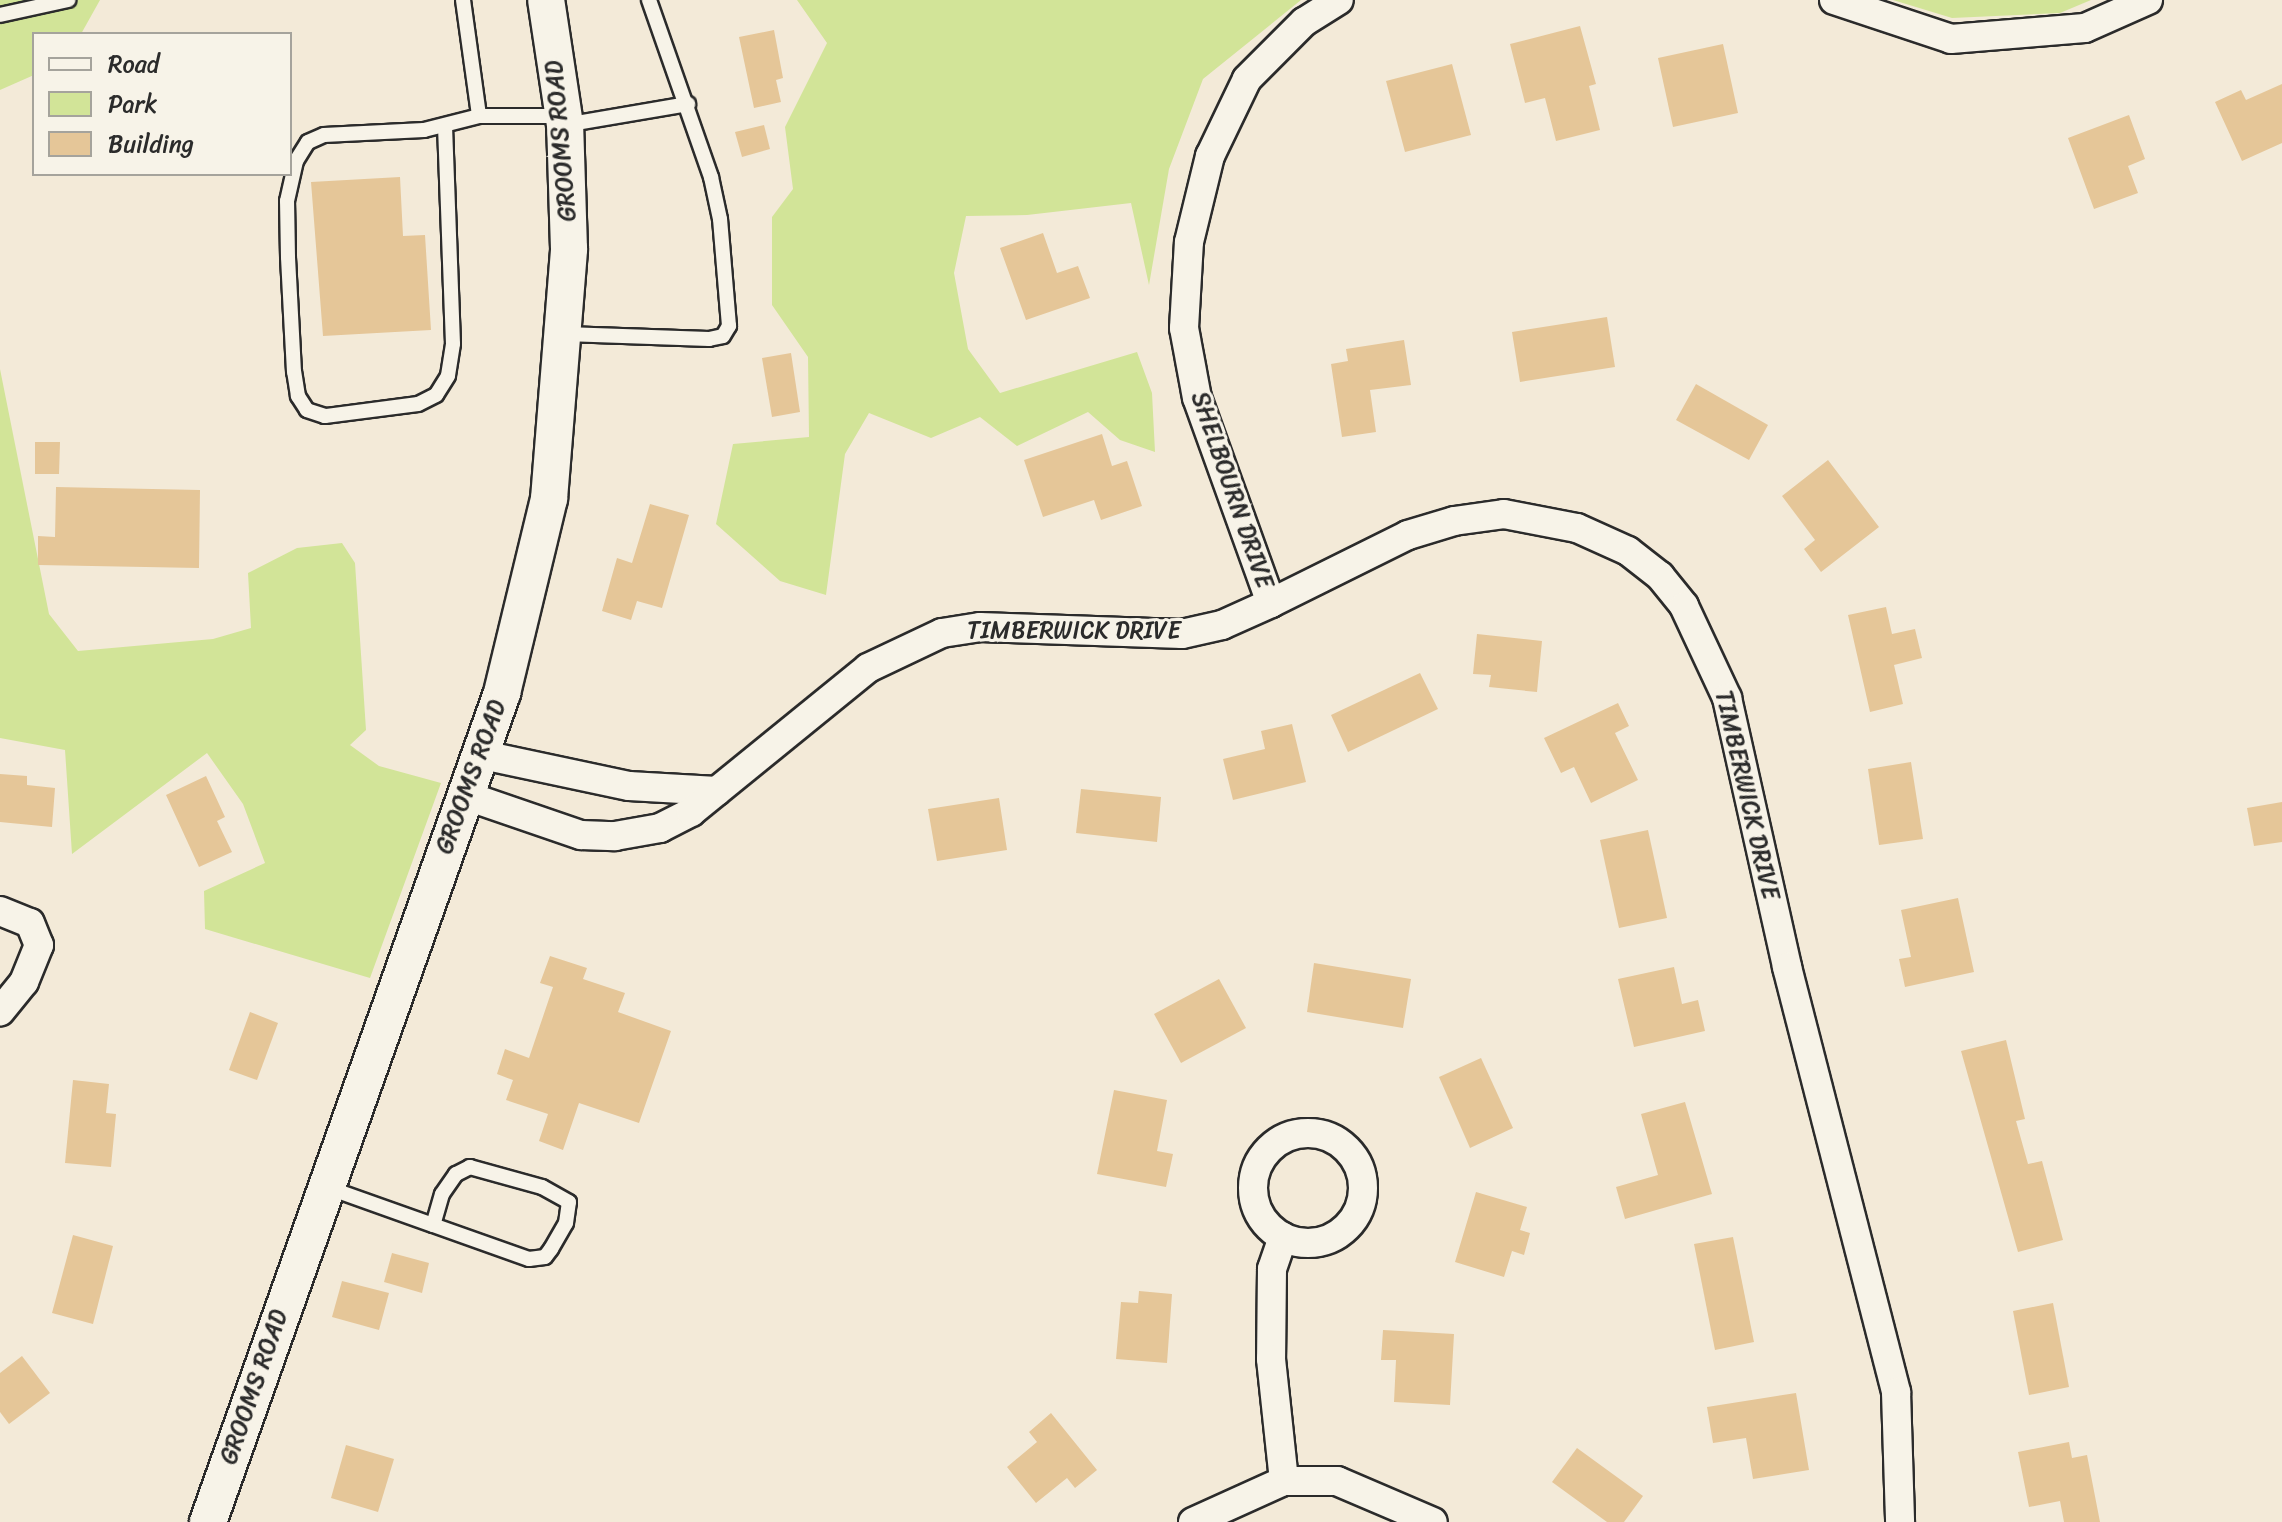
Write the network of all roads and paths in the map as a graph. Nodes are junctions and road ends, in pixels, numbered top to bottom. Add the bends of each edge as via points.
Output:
1 (68, 0) edge
2 (463, 0) edge
3 (546, 0) edge
4 (649, 0) edge
5 (1339, 0) edge
6 (1834, 0) edge
7 (2148, 0) edge
8 (0, 15) edge
9 (688, 104) junction
10 (479, 116) junction
11 (564, 120) junction
12 (445, 126) junction
13 (565, 334) junction
14 (1271, 603) junction
15 (478, 754) junction
16 (717, 791) junction
17 (464, 795) junction
18 (0, 911) edge
19 (0, 1012) edge
20 (325, 1186) junction
21 (433, 1225) junction
22 (1283, 1237) dead end
23 (1284, 1481) junction
24 (208, 1522) edge
25 (1193, 1522) edge
26 (1433, 1522) edge
27 (1900, 1522) edge

1 - 8 lane
2 - 10 lane
3 - 11 street, GROOMS ROAD
4 - 9 lane
5 - 14 street, SHELBOURN DRIVE via 1304,22 1247,79 1210,156 1189,242 1184,328 1197,398
6 - 7 street via 1951,39 2085,28
9 - 11 lane
9 - 13 lane via 720,219 729,326 723,336 709,339
10 - 11 lane
10 - 12 lane
11 - 13 street, GROOMS ROAD via 569,249
12 - 12 lane via 324,135 308,142 296,161 287,201 288,257 294,372 307,410 325,416 418,404 436,395 448,376 453,344
13 - 15 street, GROOMS ROAD via 549,499 502,693
14 - 16 street, TIMBERWICK DRIVE via 1222,625 1182,634 980,627 942,633 868,668
14 - 27 street, TIMBERWICK DRIVE via 1408,535 1504,514 1577,528 1628,551 1660,576 1684,606 1727,698 1787,967 1896,1392
15 - 16 street via 629,786
15 - 17 street, GROOMS ROAD
16 - 17 street, TIMBERWICK DRIVE via 660,828 615,836 581,835
17 - 20 street, GROOMS ROAD
18 - 19 street via 30,923 39,945 24,982
20 - 21 lane
20 - 24 street, GROOMS ROAD
21 - 21 lane via 529,1259 545,1257 566,1223 569,1202 542,1187 470,1167 456,1174 442,1194
22 - 23 street via 1272,1269 1271,1359
23 - 25 street
23 - 26 street via 1337,1481

